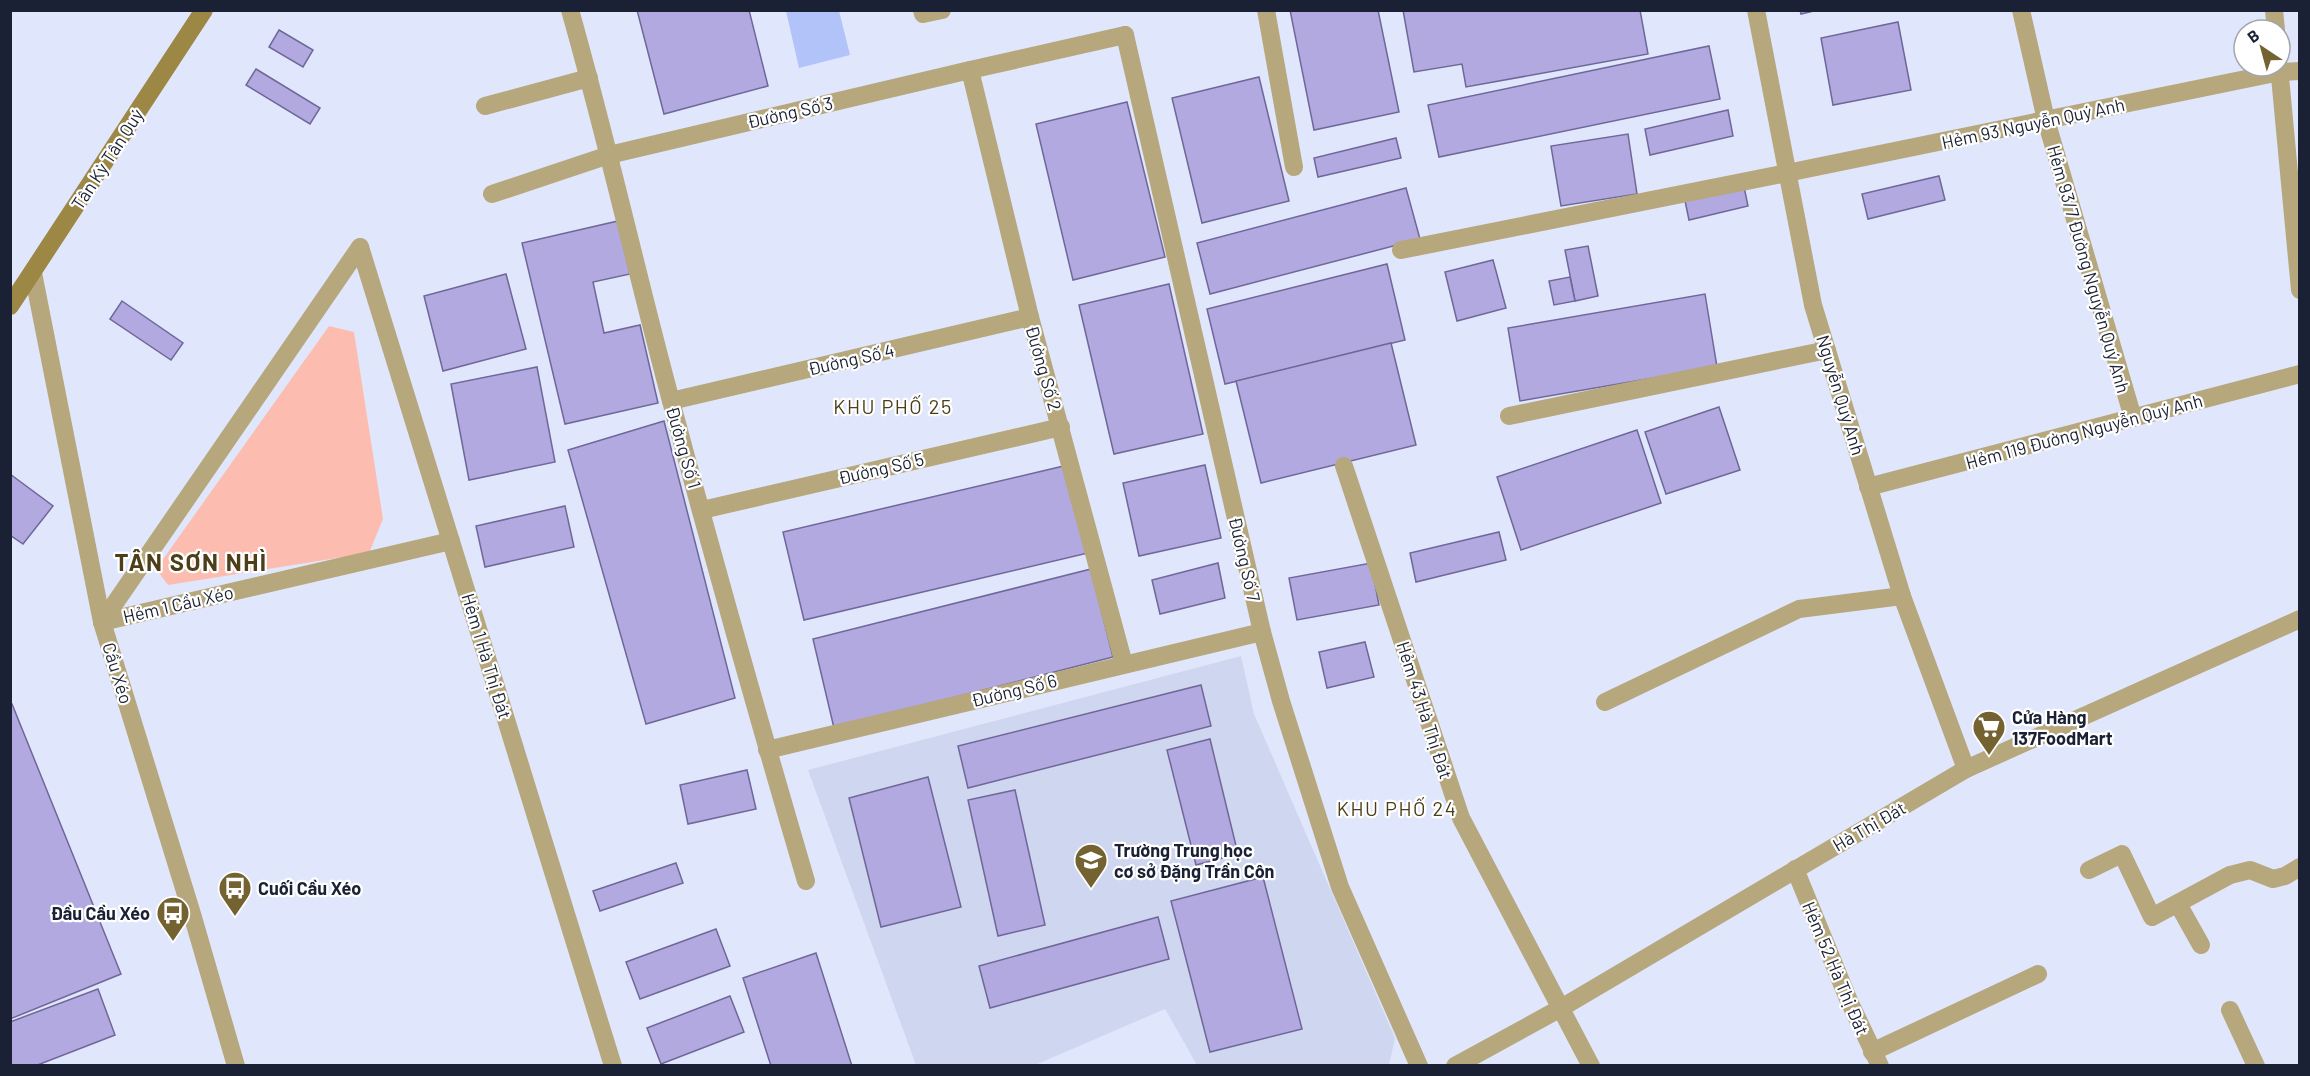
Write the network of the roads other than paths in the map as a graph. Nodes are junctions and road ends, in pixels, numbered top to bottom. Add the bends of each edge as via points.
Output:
1 (204, 10) edge
2 (570, 10) edge
3 (942, 10) edge
4 (1266, 10) edge
5 (1756, 10) edge
6 (2021, 10) edge
7 (922, 12) edge
8 (1125, 35) joint
9 (970, 70) junction
10 (589, 78) junction
11 (2238, 78) edge
12 (2280, 78) edge
13 (485, 106) dead end
14 (2046, 120) junction
15 (609, 155) junction
16 (1294, 167) dead end
17 (1787, 173) junction
18 (492, 194) dead end
19 (360, 247) joint
20 (1401, 249) dead end
21 (33, 273) junction
22 (2300, 290) edge
23 (10, 306) edge
24 (1030, 317) junction
25 (1827, 350) junction
26 (2300, 374) edge
27 (671, 401) junction
28 (1509, 416) dead end
29 (2133, 418) junction
30 (1061, 427) junction
31 (1344, 466) dead end
32 (1868, 487) junction
33 (702, 510) junction
34 (451, 540) junction
35 (1902, 596) junction
36 (2300, 619) edge
37 (102, 622) junction
38 (1262, 632) junction
39 (1124, 664) junction
40 (1605, 702) dead end
41 (768, 750) junction
42 (1965, 770) junction
43 (2300, 867) edge
44 (1795, 869) junction
45 (2089, 870) dead end
46 (806, 881) dead end
47 (2178, 904) junction
48 (2201, 945) dead end
49 (2038, 974) dead end
50 (1561, 1008) junction
51 (2230, 1010) dead end
52 (1876, 1059) edge
53 (236, 1065) edge
54 (614, 1065) edge
55 (1419, 1065) edge
56 (1455, 1065) edge
57 (1591, 1065) edge
58 (2256, 1065) edge

1 - 21 main road, Tân Kỳ Tân Quý
2 - 10 street, Đường Số 1
3 - 7 street
4 - 16 street
5 - 17 street, Nguyễn Quý Anh
6 - 14 street, Hẻm 93/7 Đường Nguyễn Quý Anh
8 - 9 street, Đường Số 3
8 - 38 street, Đường Số 7
9 - 15 street, Đường Số 3
9 - 24 street, Đường Số 2
10 - 13 street
10 - 15 street, Đường Số 1
11 - 14 street, Hẻm 93 Nguyễn Quý Anh
12 - 22 street
14 - 17 street, Hẻm 93 Nguyễn Quý Anh
14 - 29 street, Hẻm 93/7 Đường Nguyễn Quý Anh
15 - 18 street, Đường Số 3
15 - 27 street, Đường Số 1
17 - 20 street, Hẻm 93 Nguyễn Quý Anh
17 - 25 street, Nguyễn Quý Anh via 1813,305
19 - 34 street, Hẻm 1 Hà Thị Đát
19 - 37 street, Hẻm 1 Cầu Xéo
21 - 23 main road, Tân Kỳ Tân Quý
21 - 37 street, Cầu Xéo
24 - 27 street, Đường Số 4
24 - 30 street, Đường Số 2
25 - 28 street
25 - 32 street, Nguyễn Quý Anh
26 - 29 street, Hẻm 119 Đường Nguyễn Quý Anh
27 - 33 street, Đường Số 1
29 - 32 street, Hẻm 119 Đường Nguyễn Quý Anh
30 - 33 street, Đường Số 5
30 - 39 street, Đường Số 2
31 - 50 street, Hẻm 43 Hà Thị Đát via 1461,818
32 - 35 street, Nguyễn Quý Anh
33 - 41 street, Đường Số 1
34 - 37 street, Hẻm 1 Cầu Xéo
34 - 54 street, Hẻm 1 Hà Thị Đát
35 - 40 street via 1799,609
35 - 42 street, Nguyễn Quý Anh
36 - 42 street, Hà Thị Đát
37 - 53 street, Cầu Xéo
38 - 39 street, Đường Số 6
38 - 55 street, Đường Số 7 via 1340,887
39 - 41 street, Đường Số 6
41 - 46 street, Đường Số 1
42 - 44 street, Hà Thị Đát
43 - 47 street via 2273,879 2254,871 2240,872
44 - 50 street, Hà Thị Đát
44 - 52 street, Hẻm 52 Hà Thị Đát
45 - 47 street via 2122,854 2152,918
47 - 48 street
49 - 52 street
50 - 56 street, Hà Thị Đát
50 - 57 street, Hẻm 43 Hà Thị Đát
51 - 58 street

